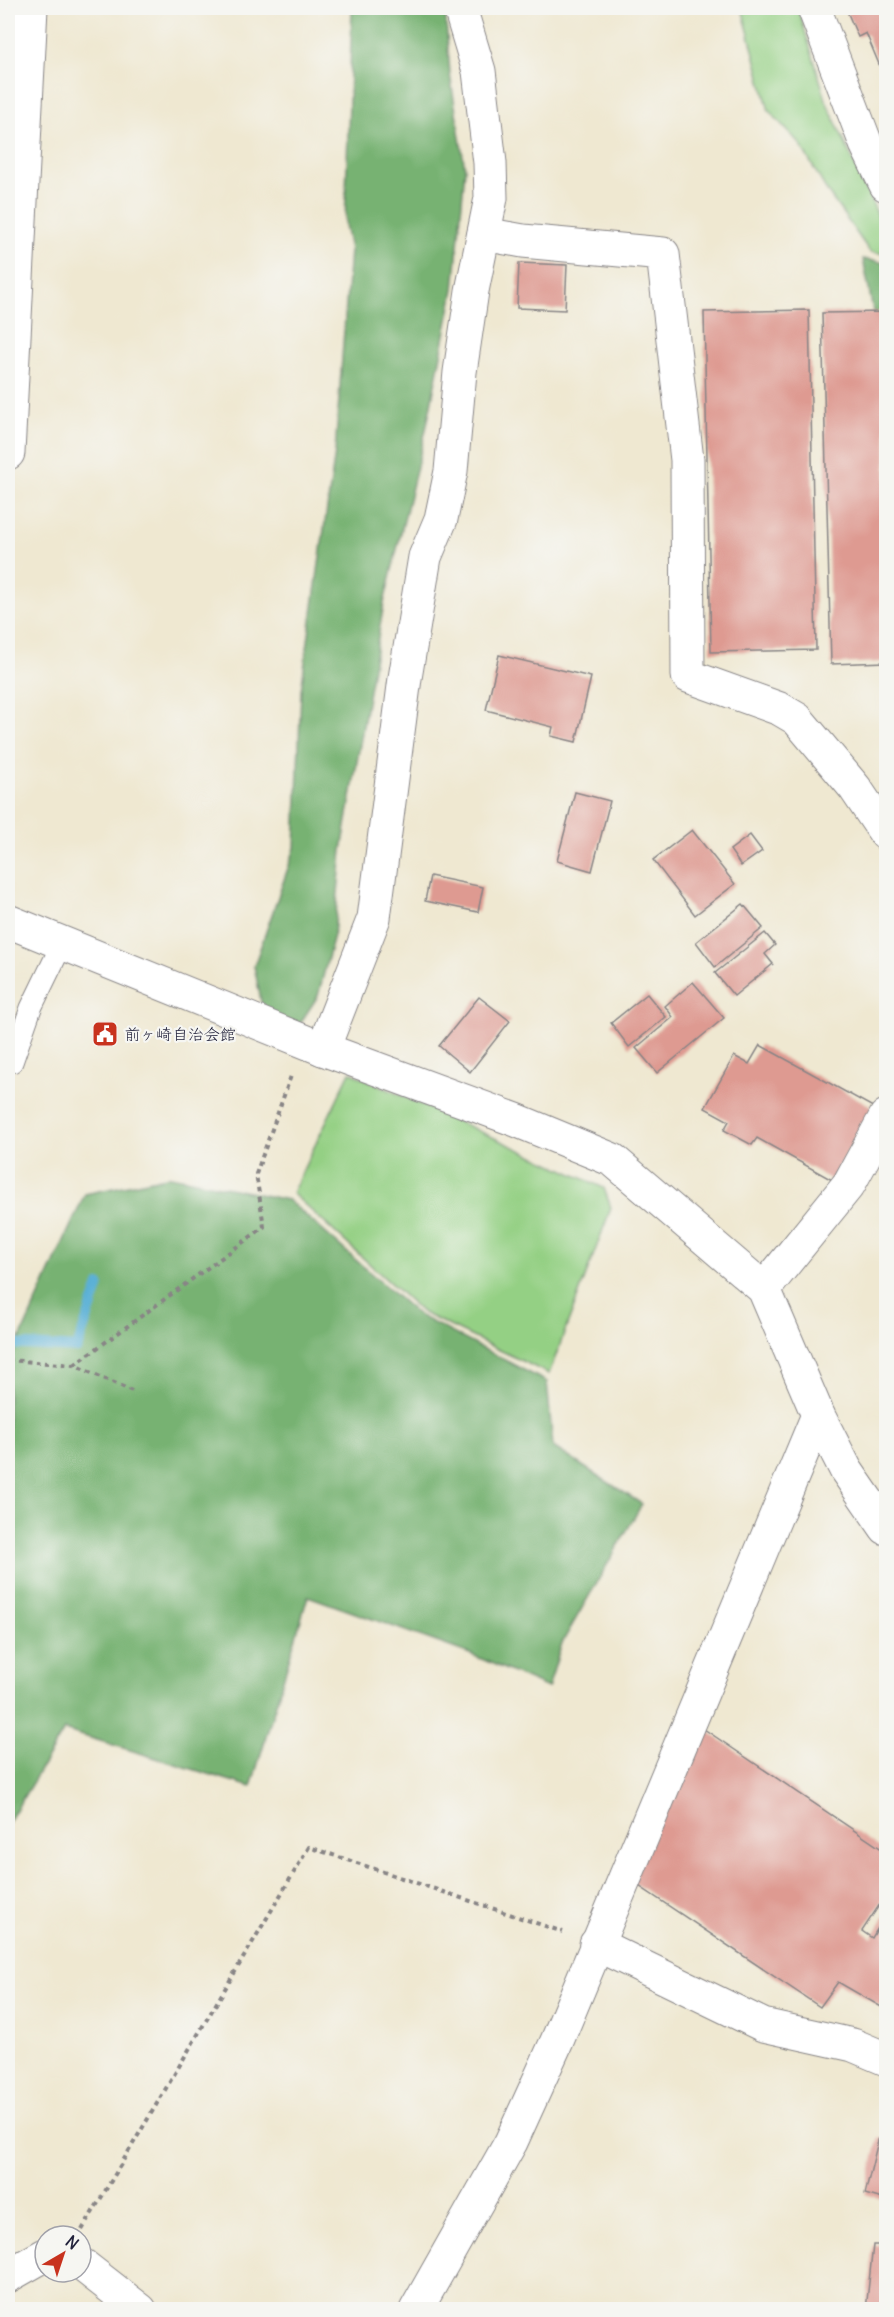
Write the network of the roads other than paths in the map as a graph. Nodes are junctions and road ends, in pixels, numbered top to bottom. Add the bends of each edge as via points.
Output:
1 (31, 8) edge
2 (460, 8) edge
3 (814, 8) edge
4 (886, 185) edge
5 (484, 234) junction
6 (8, 415) edge
7 (8, 453) edge
8 (886, 834) edge
9 (8, 921) edge
10 (63, 942) junction
11 (313, 1045) junction
12 (12, 1062) dead end
13 (886, 1116) edge
14 (764, 1289) junction
15 (818, 1414) junction
16 (886, 1528) edge
17 (596, 1944) junction
18 (886, 2059) edge
19 (33, 2262) edge
20 (93, 2273) edge
21 (8, 2276) edge
22 (140, 2310) edge
23 (416, 2310) edge

1 - 6 street
2 - 5 street via 479,71 490,163 491,198
3 - 4 street via 866,144
5 - 8 street via 663,254 687,460 688,676 797,719 855,788
5 - 11 street via 460,372 451,471 441,519 425,557 405,678 374,918
6 - 7 street
9 - 10 street
10 - 11 street
10 - 12 lane via 30,1008
11 - 14 street via 613,1160
13 - 14 street via 849,1184
14 - 15 street
15 - 16 street via 846,1470
15 - 17 street
17 - 18 street via 763,2025 853,2045
17 - 23 street via 511,2142
19 - 21 street
20 - 22 street

